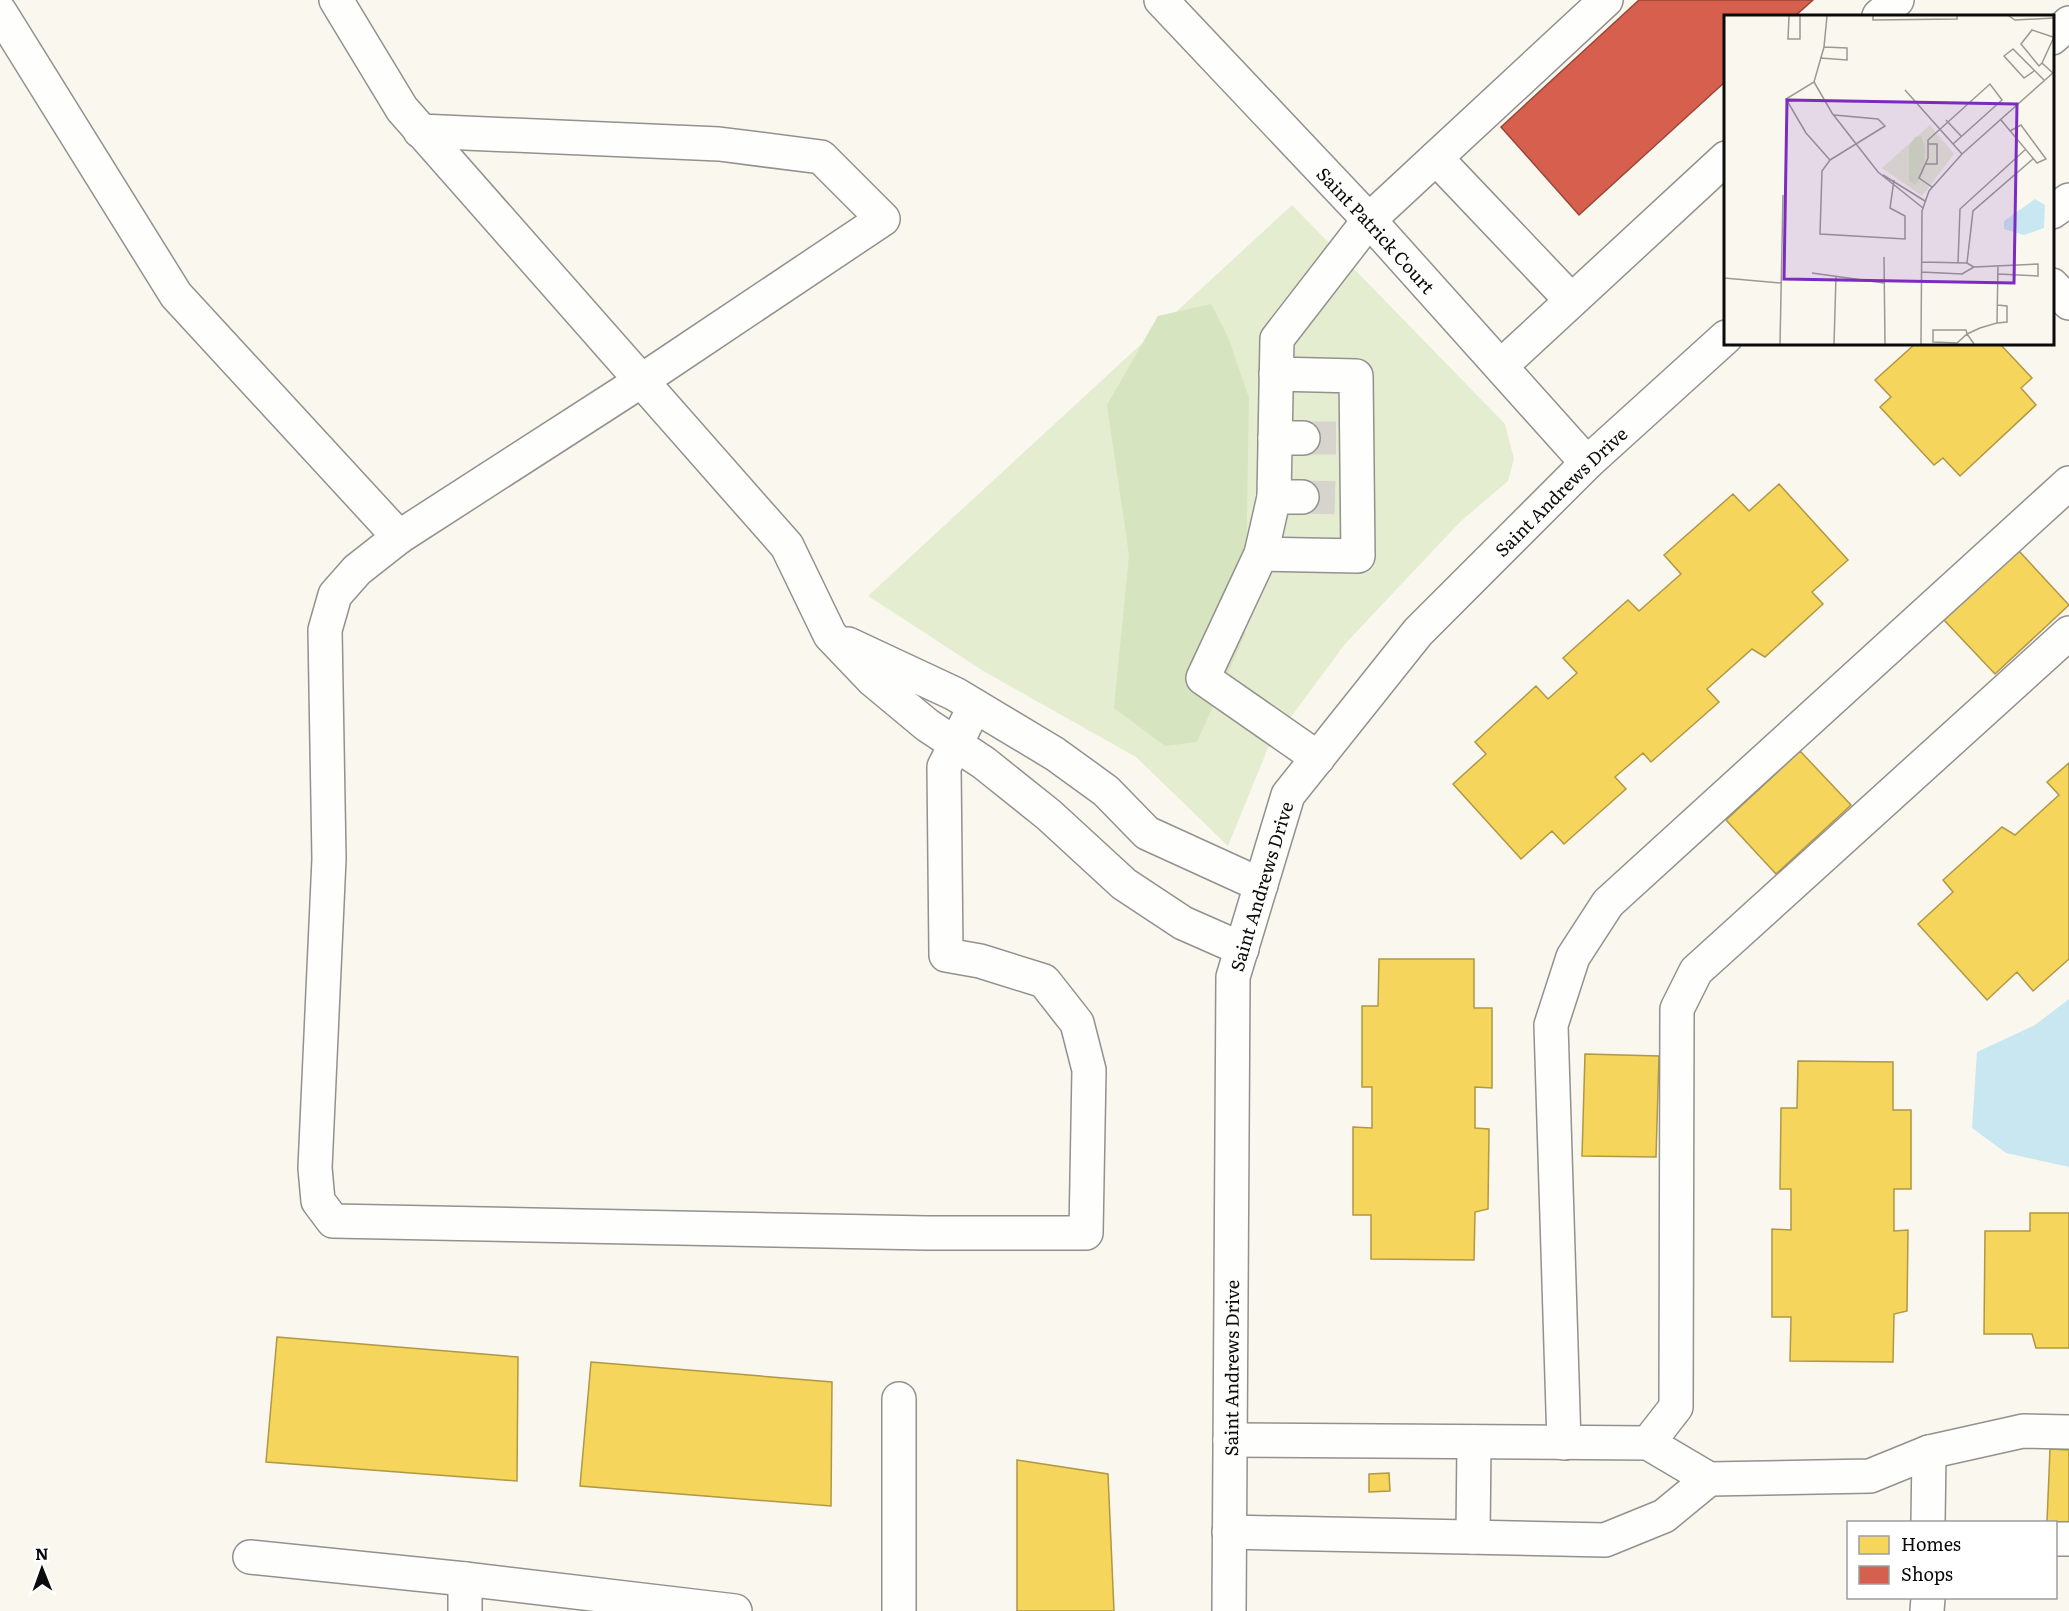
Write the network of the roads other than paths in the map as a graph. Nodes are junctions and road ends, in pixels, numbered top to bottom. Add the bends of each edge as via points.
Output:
1 (336, 0) edge
2 (1161, 0) edge
3 (1606, 0) edge
4 (1897, 0) edge
5 (0, 12) edge
6 (1880, 15) edge
7 (2069, 23) edge
8 (2054, 36) edge
9 (420, 130) junction
10 (1436, 158) junction
11 (1724, 159) edge
12 (2069, 200) edge
13 (2054, 211) edge
14 (1369, 220) junction
15 (2054, 287) edge
16 (1571, 300) junction
17 (2069, 303) edge
18 (1724, 338) edge
19 (1500, 366) junction
20 (1276, 374) junction
21 (641, 381) junction
22 (1587, 463) junction
23 (2069, 483) edge
24 (399, 537) junction
25 (1261, 554) junction
26 (2069, 633) edge
27 (830, 635) junction
28 (975, 705) junction
29 (955, 744) junction
30 (1318, 758) junction
31 (1261, 885) junction
32 (1242, 949) junction
33 (899, 1399) dead end
34 (2069, 1432) edge
35 (1230, 1440) junction
36 (1474, 1442) junction
37 (1564, 1443) junction
38 (1648, 1443) junction
39 (1929, 1452) junction
40 (1709, 1479) junction
41 (1928, 1521) edge
42 (1229, 1532) junction
43 (1473, 1537) junction
44 (250, 1557) dead end
45 (465, 1579) junction
46 (465, 1611) edge
47 (735, 1611) edge
48 (899, 1611) edge
49 (1228, 1611) edge

1 - 9 street via 402,109
2 - 14 street, Saint Patrick Court
3 - 10 street
4 - 6 street
5 - 24 street via 176,295
7 - 8 street
9 - 21 street
9 - 21 street via 719,144 822,157 883,219
10 - 14 street
10 - 16 street
11 - 16 street
12 - 13 street
14 - 19 street, Saint Patrick Court
14 - 20 street via 1276,339
15 - 17 street
16 - 19 street
18 - 22 street, Saint Andrews Drive
19 - 22 street, Saint Patrick Court
20 - 25 street via 1289,438 1288,497
20 - 25 street via 1356,376 1349,498 1358,556
21 - 24 street
21 - 27 street via 788,546
22 - 30 street, Saint Andrews Drive via 1418,632
23 - 37 street via 1608,903 1573,957 1551,1025
24 - 29 street via 357,570 335,595 325,630 329,859 315,1168 318,1201 333,1221 1086,1233 1089,1070 1077,1023 1044,981 980,961 946,956 944,767
25 - 30 street via 1203,678
26 - 38 street via 1696,971 1677,1009 1676,1407
27 - 28 street
27 - 29 street via 873,680 927,726
28 - 29 street
28 - 31 street via 1106,791 1147,833
29 - 32 street via 1050,815 1124,884 1183,923
30 - 31 street, Saint Andrews Drive via 1288,795
31 - 32 street, Saint Andrews Drive
32 - 35 street, Saint Andrews Drive via 1233,978
33 - 48 street
34 - 39 street via 2023,1431
35 - 36 street
35 - 42 street, Saint Andrews Drive
36 - 37 street
36 - 43 street
37 - 38 street
38 - 40 street
39 - 40 street via 1870,1476
39 - 41 street
40 - 43 street via 1664,1516 1605,1540
42 - 43 street
42 - 49 street, Saint Andrews Drive
44 - 45 street
45 - 46 street
45 - 47 street

